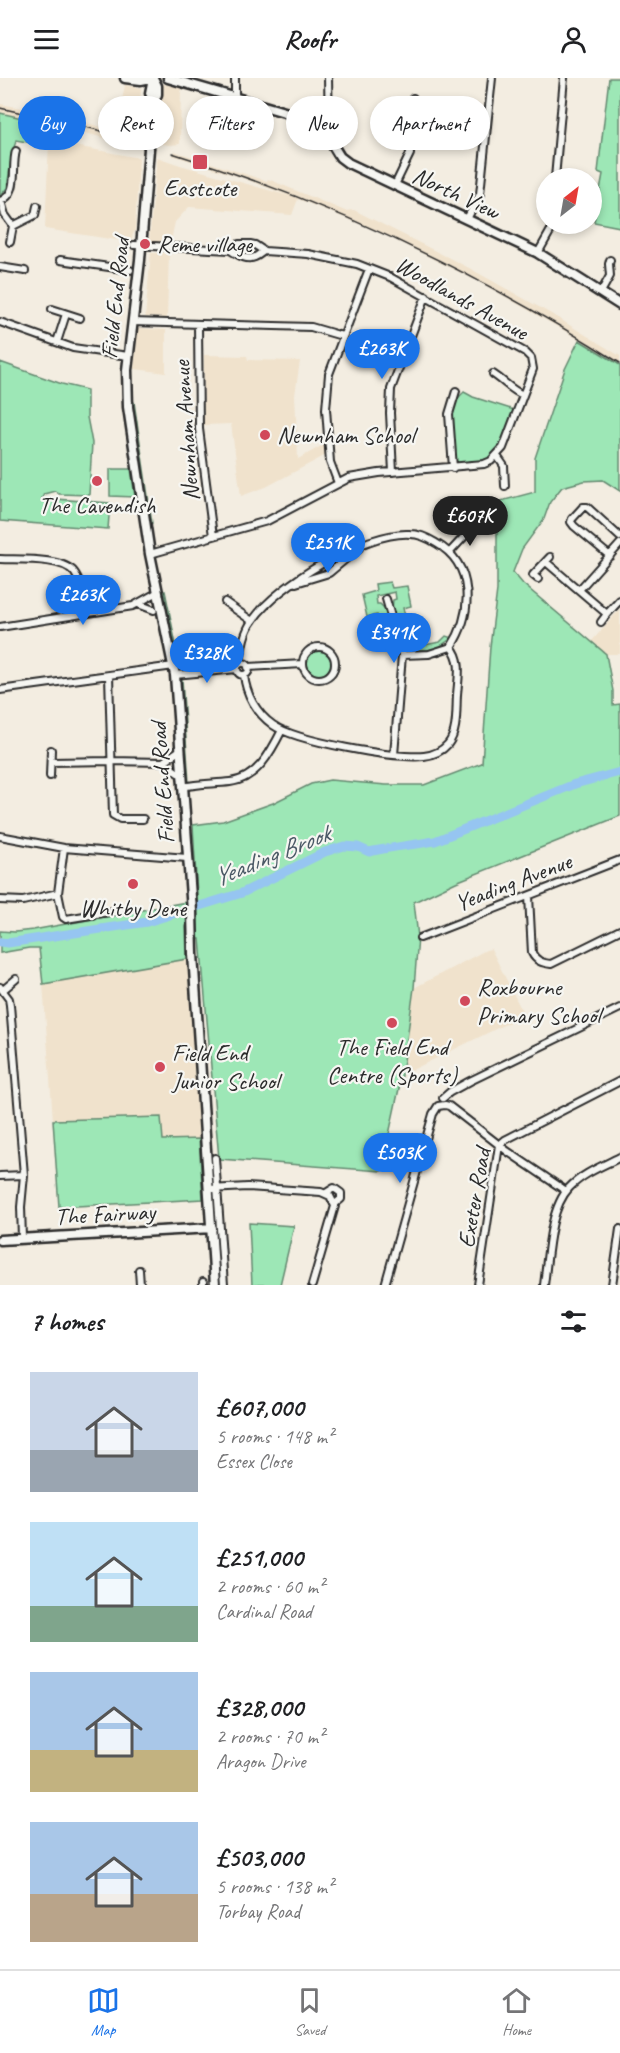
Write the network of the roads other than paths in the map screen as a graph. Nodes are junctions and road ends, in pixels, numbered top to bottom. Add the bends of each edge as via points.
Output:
1 (125, 78) edge
2 (152, 78) edge
3 (168, 78) edge
4 (235, 78) edge
5 (328, 78) edge
6 (492, 78) edge
7 (564, 78) edge
8 (231, 96) edge
9 (235, 96) edge
10 (328, 96) edge
11 (336, 150) edge
12 (410, 150) edge
13 (16, 151) dead end
14 (556, 168) edge
15 (395, 186) junction
16 (0, 201) edge
17 (37, 206) dead end
18 (467, 219) junction
19 (13, 226) junction
20 (549, 234) edge
21 (10, 242) dead end
22 (137, 246) junction
23 (230, 250) junction
24 (264, 251) junction
25 (538, 253) junction
26 (60, 260) dead end
27 (610, 260) dead end
28 (0, 267) edge
29 (369, 269) junction
30 (130, 270) dead end
31 (25, 271) dead end
32 (601, 292) junction
33 (426, 296) junction
34 (620, 305) edge
35 (52, 309) dead end
36 (66, 314) junction
37 (80, 318) dead end
38 (0, 322) edge
39 (132, 322) junction
40 (198, 324) junction
41 (342, 336) junction
42 (57, 342) junction
43 (128, 356) junction
44 (493, 374) dead end
45 (456, 391) dead end
46 (523, 395) junction
47 (497, 456) junction
48 (453, 468) junction
49 (393, 472) junction
50 (338, 483) junction
51 (505, 486) dead end
52 (474, 526) dead end
53 (213, 536) junction
54 (620, 537) edge
55 (620, 544) edge
56 (362, 545) junction
57 (450, 552) junction
58 (150, 554) junction
59 (610, 556) junction
60 (0, 559) edge
61 (538, 579) dead end
62 (285, 588) junction
63 (579, 590) junction
64 (158, 592) junction
65 (386, 599) dead end
66 (620, 600) edge
67 (225, 602) dead end
68 (138, 604) junction
69 (154, 610) dead end
70 (86, 613) junction
71 (607, 614) junction
72 (252, 621) junction
73 (601, 622) dead end
74 (0, 627) edge
75 (451, 646) junction
76 (402, 655) junction
77 (303, 664) junction
78 (239, 666) junction
79 (248, 668) junction
80 (174, 670) junction
81 (108, 675) junction
82 (244, 675) junction
83 (0, 690) edge
84 (282, 730) junction
85 (51, 750) dead end
86 (180, 750) junction
87 (394, 755) junction
88 (111, 760) junction
89 (51, 762) junction
90 (164, 762) junction
91 (182, 774) junction
92 (50, 776) dead end
93 (183, 787) junction
94 (142, 819) dead end
95 (0, 836) edge
96 (64, 848) junction
97 (187, 858) junction
98 (620, 860) edge
99 (58, 892) junction
100 (529, 896) junction
101 (0, 900) edge
102 (122, 910) dead end
103 (620, 930) edge
104 (420, 938) dead end
105 (16, 979) dead end
106 (2, 989) edge
107 (620, 1008) edge
108 (620, 1081) edge
109 (442, 1102) junction
110 (499, 1145) junction
111 (620, 1157) edge
112 (215, 1158) dead end
113 (605, 1165) junction
114 (620, 1165) edge
115 (24, 1175) junction
116 (0, 1176) edge
117 (213, 1188) junction
118 (566, 1191) junction
119 (212, 1228) junction
120 (620, 1229) edge
121 (22, 1238) junction
122 (0, 1240) edge
123 (139, 1270) dead end
124 (140, 1285) edge
125 (215, 1285) edge
126 (224, 1285) edge
127 (312, 1285) edge
128 (385, 1285) edge
129 (478, 1285) edge
130 (544, 1285) edge
131 (612, 1285) edge

1 - 2 street
2 - 22 street, Field End Road, bridge via 150,93 154,102
3 - 8 street, North View
4 - 9 street
5 - 10 street
6 - 18 street via 480,194
7 - 14 street
11 - 15 street, North View via 348,163
12 - 15 street
13 - 16 street via 12,188 8,197
15 - 18 street, North View
16 - 19 street
17 - 19 street via 35,215
18 - 25 street, North View
19 - 21 street
20 - 25 street
22 - 23 street, Woodlands Avenue
22 - 39 street, Field End Road
23 - 24 street, Woodlands Avenue via 251,257
23 - 24 street, Woodlands Avenue via 239,244 250,244
24 - 29 street, Woodlands Avenue via 327,257
25 - 32 street, North View
26 - 30 street
27 - 32 street via 610,276
28 - 31 street
29 - 33 street, Woodlands Avenue
29 - 41 street
32 - 34 street, North View
33 - 46 street, Woodlands Avenue via 531,358 533,369
33 - 49 street via 391,389
35 - 36 street
36 - 37 street
36 - 42 street
38 - 42 street
39 - 40 street
39 - 43 street, Field End Road
40 - 41 street via 311,327
40 - 53 street, Newnham Avenue via 199,429
41 - 50 street via 326,392 330,462
42 - 43 street via 90,352
43 - 58 street, Field End Road via 128,407
44 - 46 street
45 - 48 street via 450,414
46 - 47 street, Woodlands Avenue
47 - 48 street via 484,464
47 - 51 street via 504,466
48 - 49 street
49 - 50 street via 361,475
50 - 53 street via 267,521
52 - 57 street
53 - 58 street
54 - 59 street via 587,507 572,519 574,526
55 - 59 street
56 - 57 street via 409,534 430,539
56 - 62 street via 335,556
56 - 62 street via 329,573
57 - 75 street via 466,579 467,591 462,626
58 - 64 street, Field End Road
59 - 63 street
60 - 70 street via 65,565 74,573
61 - 63 street via 533,575 548,560
62 - 72 street
63 - 71 street
64 - 68 street
64 - 80 street, Field End Road
65 - 76 street
66 - 71 street
67 - 72 street
68 - 69 street
68 - 70 street
70 - 74 street
71 - 73 street
72 - 78 street via 243,639
75 - 76 street via 429,654
75 - 87 street via 459,670 453,737 434,753
76 - 87 street
77 - 77 street via 306,654 318,647 328,650 334,661 330,674 321,678 311,676
77 - 79 street
78 - 79 street via 245,664
78 - 80 street
78 - 82 street via 239,673
79 - 82 street
80 - 81 street
80 - 86 street, Field End Road
81 - 83 street
81 - 88 street
82 - 84 street via 248,694 262,716
84 - 87 street via 304,738
84 - 93 street via 260,765 243,779
85 - 89 street
86 - 90 street
86 - 91 street, Field End Road
88 - 89 street
88 - 90 street
88 - 94 street via 113,815 120,819
89 - 92 street
90 - 91 street
91 - 93 street, Field End Road
93 - 97 street, Field End Road
95 - 96 street
96 - 97 street
96 - 99 street
97 - 117 street, Field End Road
98 - 100 street, Yeading Avenue
99 - 101 street via 22,901
99 - 102 street via 66,919
100 - 103 street via 532,953 545,963 551,964
100 - 104 street, Yeading Avenue
105 - 106 street
106 - 115 street via 10,1005
107 - 109 street via 470,1081 450,1092
108 - 110 street, Exeter Road
109 - 110 street
109 - 128 street via 433,1114
110 - 118 street
110 - 129 street, Exeter Road
111 - 113 street
112 - 117 street
113 - 114 street
113 - 118 street
115 - 116 street
115 - 121 street
117 - 119 street, Field End Road
117 - 126 street
117 - 127 street via 326,1193 333,1199 335,1204
118 - 130 street via 554,1217
119 - 121 street, The Fairway
119 - 125 street, Field End Road
120 - 131 street
121 - 122 street, The Fairway
123 - 124 street

